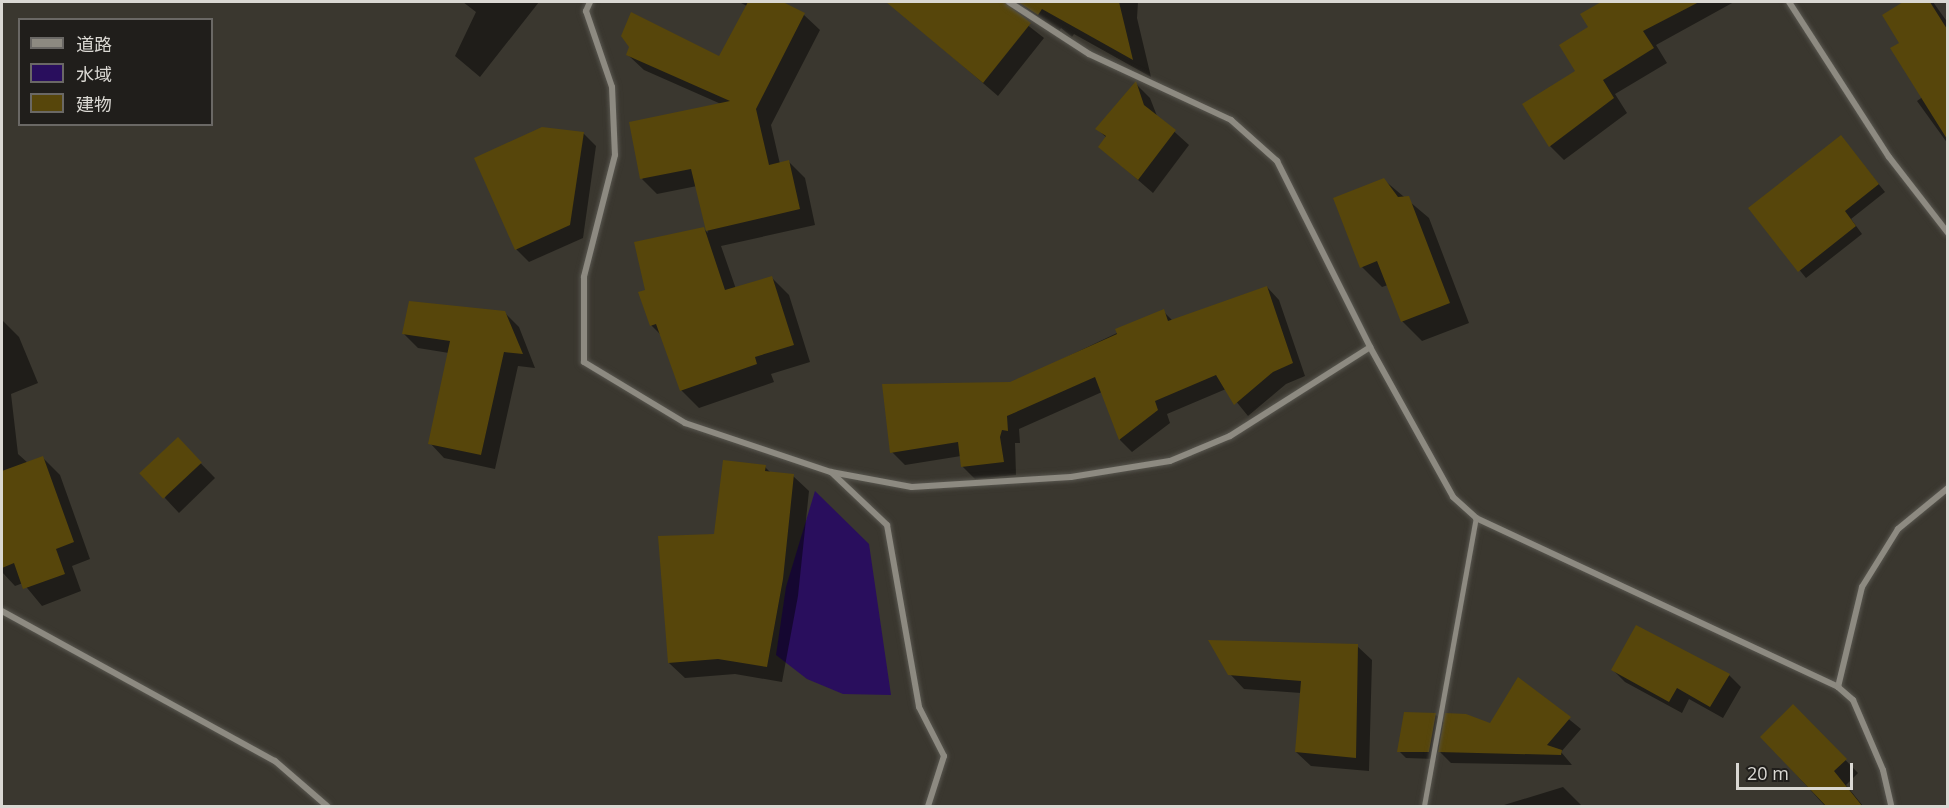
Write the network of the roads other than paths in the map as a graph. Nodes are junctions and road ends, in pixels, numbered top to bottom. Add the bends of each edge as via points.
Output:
1 (590, 2) edge
2 (1009, 2) edge
3 (1790, 2) edge
4 (1947, 233) edge
5 (1370, 347) junction
6 (831, 471) junction
7 (1947, 488) edge
8 (1476, 518) junction
9 (2, 611) edge
10 (1838, 687) junction
11 (327, 807) edge
12 (928, 807) edge
13 (1424, 807) edge
14 (1891, 807) edge

1 - 6 street via 586,11 612,87 615,155 584,277 584,362 685,423
2 - 5 street via 1089,54 1231,120 1277,161
3 - 4 street via 1889,158
5 - 6 street via 1230,435 1170,461 1071,477 912,487
5 - 8 street via 1453,497
6 - 12 street via 887,525 919,707 944,756
7 - 10 street via 1899,529 1862,587
8 - 10 street
8 - 13 lane
9 - 11 street via 275,761
10 - 14 street via 1852,700 1884,770

